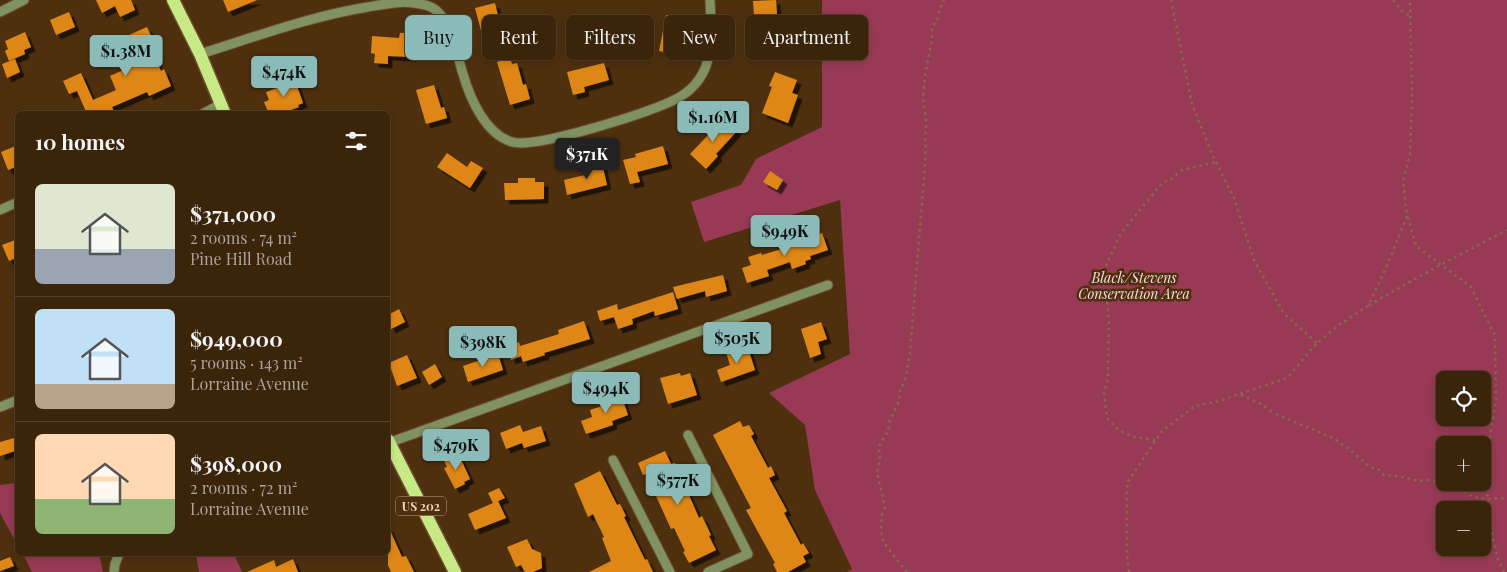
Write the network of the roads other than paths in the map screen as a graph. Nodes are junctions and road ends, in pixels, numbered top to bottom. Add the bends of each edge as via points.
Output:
1 (24, 0) edge
2 (173, 0) edge
3 (710, 0) edge
4 (0, 12) edge
5 (200, 54) junction
6 (223, 109) edge
7 (15, 203) edge
8 (0, 210) edge
9 (828, 286) dead end
10 (15, 401) edge
11 (0, 407) edge
12 (688, 435) dead end
13 (390, 441) edge
14 (390, 446) edge
15 (613, 460) dead end
16 (118, 556) edge
17 (114, 572) edge
18 (455, 572) edge
19 (670, 572) edge
20 (708, 572) edge

1 - 4 street
2 - 5 main road
3 - 5 street via 708,60 700,80 687,92 651,110 523,144 504,139 485,121 470,94 450,32 442,16 428,6 397,2 354,9
5 - 6 main road
7 - 8 street
9 - 13 street
10 - 11 street
12 - 20 street via 748,554
14 - 18 main road, US 202
15 - 19 street
16 - 17 street

